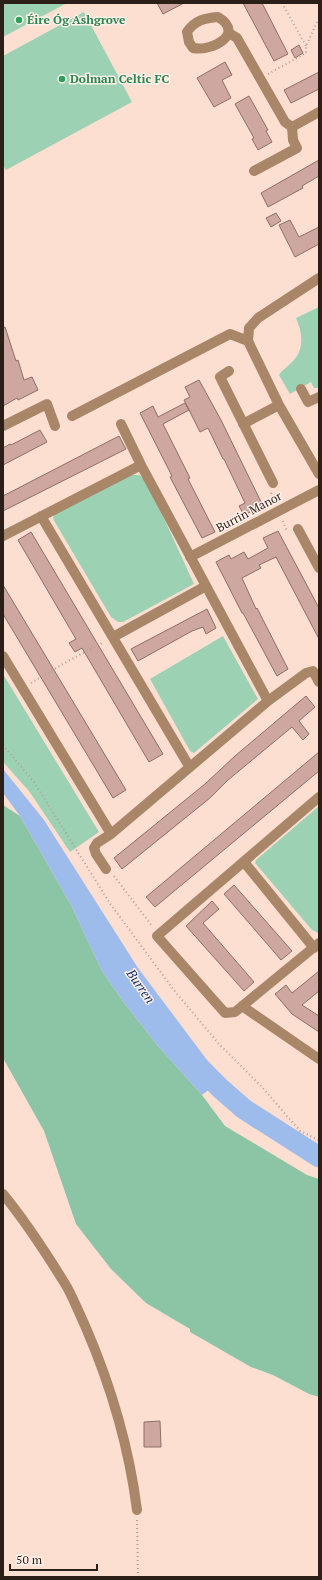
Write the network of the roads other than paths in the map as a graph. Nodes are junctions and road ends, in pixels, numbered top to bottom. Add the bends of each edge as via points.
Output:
1 (229, 33) dead end
2 (319, 112) edge
3 (292, 127) junction
4 (254, 171) dead end
5 (319, 278) edge
6 (248, 341) junction
7 (229, 371) dead end
8 (302, 389) dead end
9 (319, 397) edge
10 (279, 405) junction
11 (72, 416) dead end
12 (121, 424) dead end
13 (243, 424) junction
14 (3, 426) edge
15 (55, 426) dead end
16 (141, 464) junction
17 (319, 474) edge
18 (273, 483) dead end
19 (319, 490) edge
20 (41, 516) junction
21 (298, 529) dead end
22 (3, 536) edge
23 (190, 557) junction
24 (319, 568) edge
25 (206, 586) junction
26 (113, 637) junction
27 (3, 656) edge
28 (319, 682) edge
29 (268, 701) junction
30 (190, 766) junction
31 (319, 798) edge
32 (111, 834) junction
33 (244, 862) junction
34 (106, 869) road end
35 (316, 945) edge
36 (242, 1006) junction
37 (319, 1060) edge
38 (3, 1194) edge
39 (137, 1510) road end

1 - 3 street via 237,38 285,122
2 - 3 street
3 - 4 street via 293,140 297,148
5 - 6 street via 258,318 249,328
6 - 10 street
6 - 11 street via 230,334
7 - 13 street via 220,377
8 - 9 street via 308,402
10 - 13 street
10 - 17 street
12 - 16 street
13 - 18 street
14 - 15 street via 47,404
16 - 20 street
16 - 23 street
19 - 23 street, Burrin Manor
20 - 22 street
20 - 26 street
21 - 24 street
23 - 25 street
25 - 26 street
25 - 29 street
26 - 30 street
27 - 32 street
28 - 29 street via 313,671 306,673
29 - 30 street
30 - 32 street
31 - 33 street
32 - 34 street via 94,848
33 - 35 street
33 - 36 street via 157,936 225,1013 235,1012
35 - 36 street
36 - 37 street
38 - 39 street via 67,1288 97,1354 123,1435

